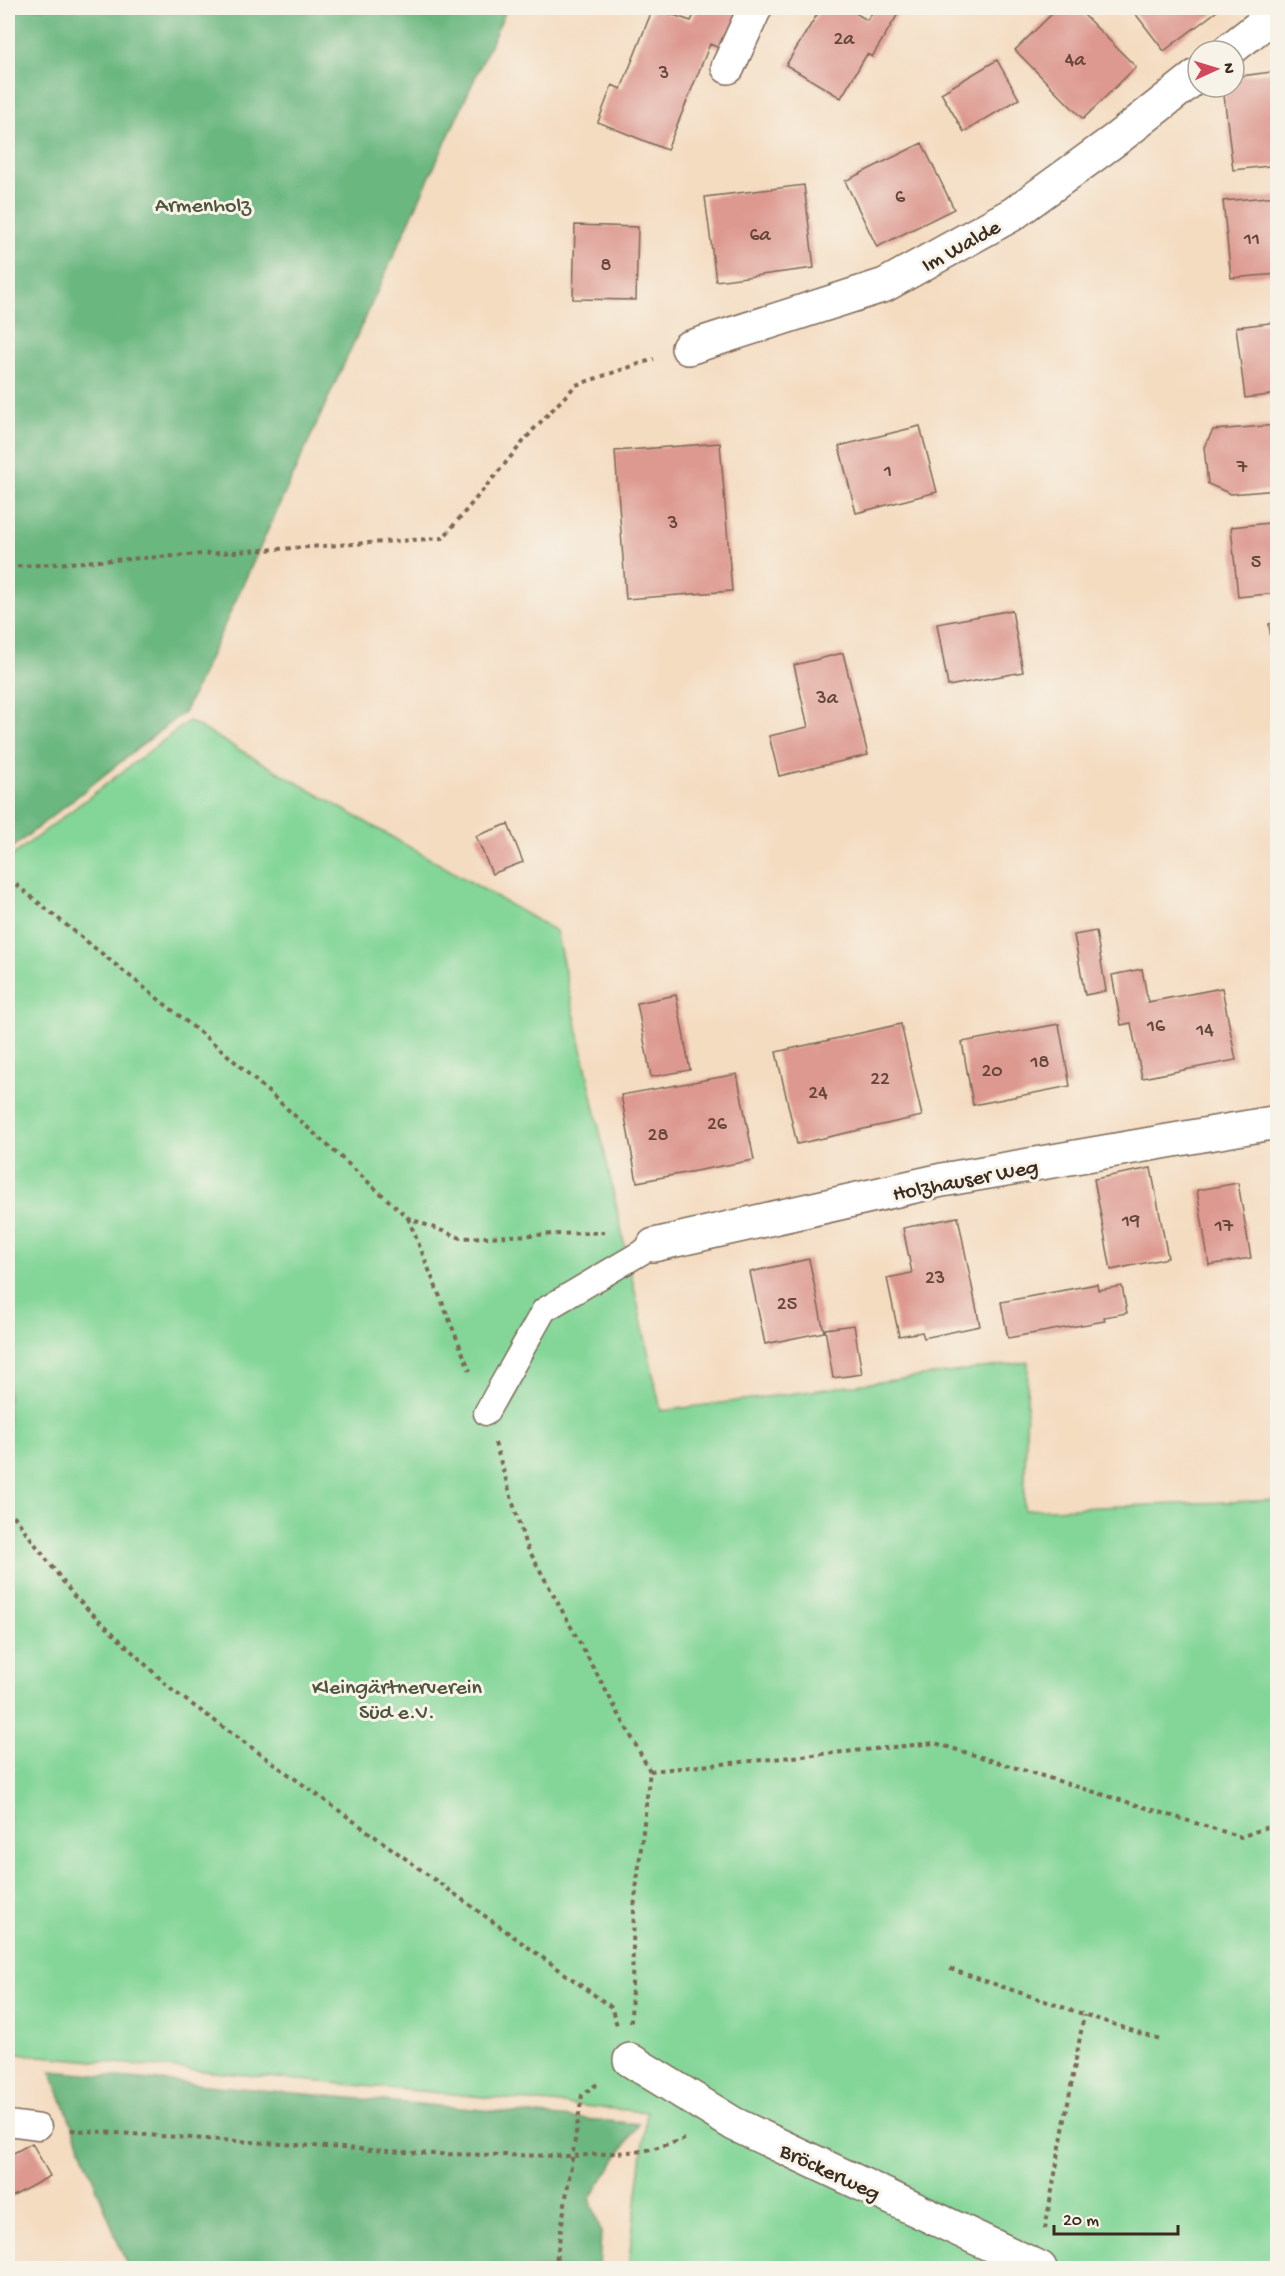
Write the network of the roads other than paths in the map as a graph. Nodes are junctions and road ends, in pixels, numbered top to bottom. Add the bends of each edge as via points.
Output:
1 (755, 8) edge
2 (1278, 12) edge
3 (1243, 39) edge
4 (728, 67) dead end
5 (1186, 84) edge
6 (688, 348) road end
7 (1278, 1122) edge
8 (654, 1245) joint
9 (486, 1413) road end
10 (630, 2060) road end
11 (8, 2123) edge
12 (39, 2127) road end
13 (1039, 2268) edge

1 - 4 street
2 - 3 street
5 - 6 street, Im Walde via 1013,214 885,285
7 - 8 street, Holzhauser Weg via 942,1180
8 - 9 lane via 544,1310
10 - 13 street, Bröckerweg via 734,2124
11 - 12 lane

